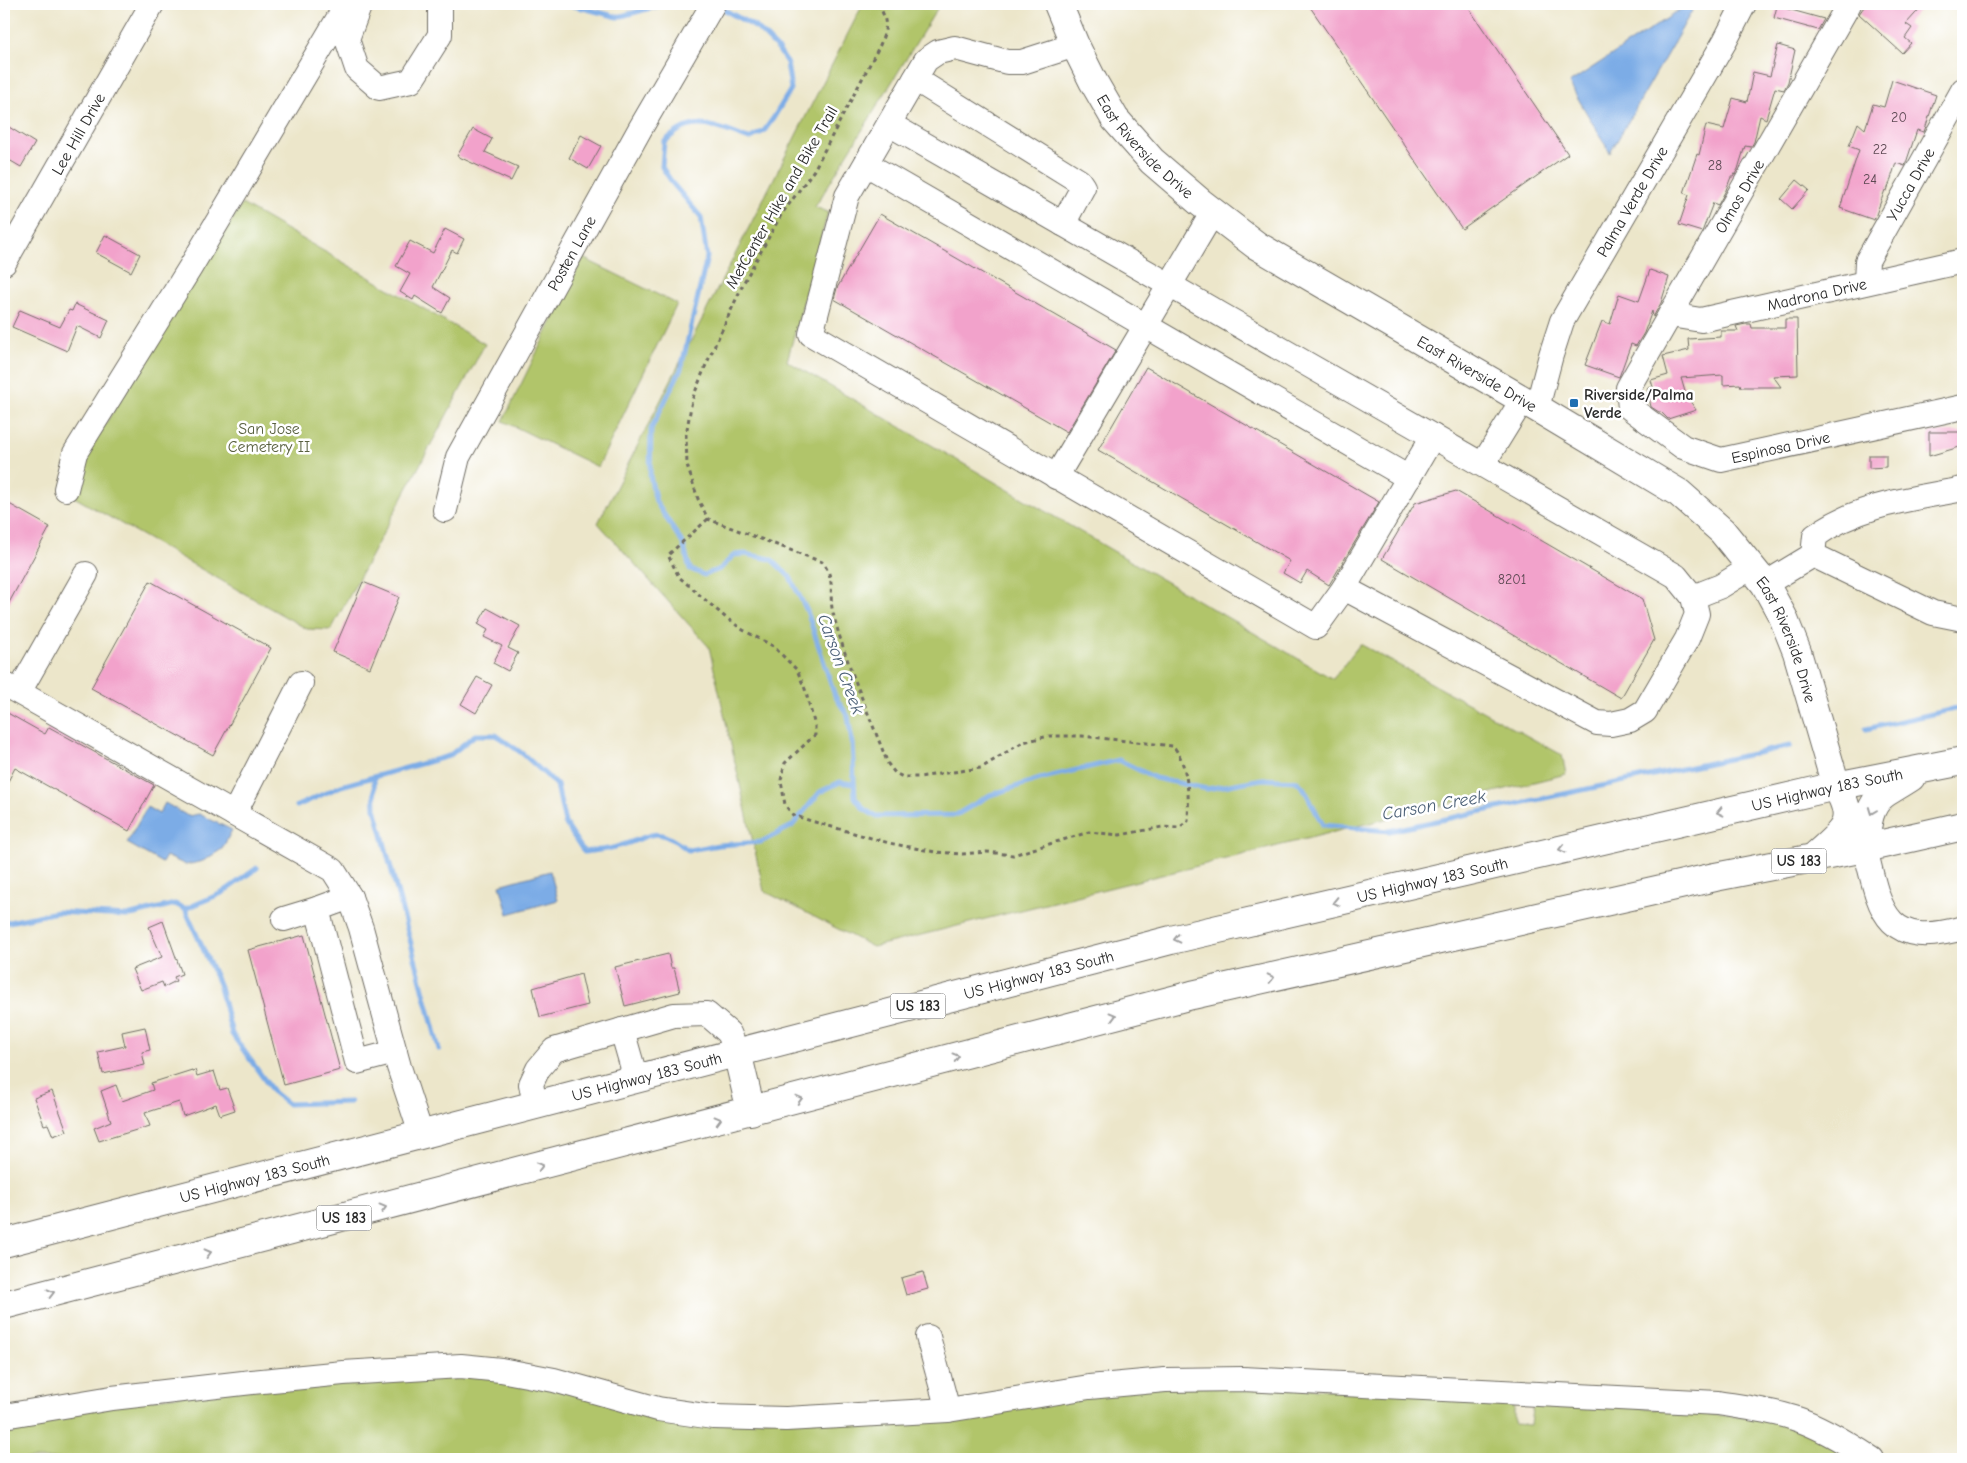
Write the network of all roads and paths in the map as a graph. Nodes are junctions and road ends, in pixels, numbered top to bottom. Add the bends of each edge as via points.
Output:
1 (152, 4) edge
2 (347, 4) edge
3 (360, 4) edge
4 (439, 4) edge
5 (713, 4) edge
6 (1058, 4) edge
7 (1744, 4) edge
8 (1849, 4) edge
9 (879, 5) edge
10 (1075, 44) junction
11 (915, 79) junction
12 (1963, 90) edge
13 (889, 124) junction
14 (866, 164) junction
15 (1213, 212) junction
16 (1063, 224) junction
17 (4, 260) edge
18 (1963, 261) edge
19 (1866, 282) junction
20 (1170, 285) junction
21 (1670, 314) junction
22 (1146, 326) junction
23 (1628, 388) joint
24 (1530, 403) junction
25 (1963, 406) edge
26 (1433, 436) junction
27 (1483, 464) junction
28 (1056, 477) junction
29 (1409, 478) junction
30 (66, 489) dead end
31 (1963, 489) edge
32 (445, 510) dead end
33 (708, 519) junction
34 (1813, 555) junction
35 (86, 574) dead end
36 (1759, 576) junction
37 (1344, 588) junction
38 (1693, 598) junction
39 (1963, 619) edge
40 (300, 683) dead end
41 (11, 688) edge
42 (1963, 761) edge
43 (1921, 769) junction
44 (1836, 786) junction
45 (234, 814) junction
46 (1963, 826) edge
47 (1866, 848) junction
48 (1814, 858) junction
49 (350, 897) junction
50 (317, 909) junction
51 (284, 919) dead end
52 (1963, 928) edge
53 (622, 1030) junction
54 (395, 1052) junction
55 (737, 1052) junction
56 (636, 1079) junction
57 (535, 1105) junction
58 (751, 1111) junction
59 (421, 1134) junction
60 (4, 1243) edge
61 (4, 1305) edge
62 (928, 1337) dead end
63 (948, 1410) junction
64 (4, 1416) edge
65 (1872, 1459) edge

1 - 17 street, Lee Hill Drive
2 - 30 street via 190,268 75,453
3 - 4 street via 347,39 357,69 379,88 411,81 440,36
5 - 32 street, Posten Lane via 458,457
6 - 10 main road, East Riverside Drive
7 - 24 street, Palma Verde Drive via 1562,321
8 - 21 street, Olmos Drive
9 - 33 path, MetCenter Hike and Bike Trail via 886,18 887,29 880,45 814,170 781,215 744,282 692,400 686,435 687,465
10 - 11 street via 1022,62 1007,62 955,48 938,52 926,60
10 - 15 main road, East Riverside Drive via 1116,118 1152,162
11 - 13 street
11 - 16 street via 1079,181 1083,187
12 - 19 street, Yucca Drive via 1867,261
13 - 14 street
13 - 16 street
14 - 22 street
14 - 28 street via 847,196 811,334
15 - 20 street
15 - 24 main road, East Riverside Drive via 1256,245
16 - 20 street
18 - 19 street, Madrona Drive
19 - 21 street, Madrona Drive via 1702,320
20 - 22 street
20 - 26 street
21 - 23 street, Olmos Drive
22 - 28 street
22 - 29 street
23 - 25 street, Espinosa Drive via 1630,408 1683,446 1721,460
24 - 27 street, Palma Verde Drive
24 - 36 main road, East Riverside Drive via 1678,493 1722,532
26 - 27 street
26 - 29 street
27 - 38 street via 1676,576
28 - 37 street via 1316,628
29 - 37 street
31 - 34 street via 1873,507 1848,516 1816,536
33 - 33 path via 822,562 828,569 832,581 833,610 849,663 894,773 903,777 919,777 981,768 1023,742 1049,736 1174,746 1185,771 1188,822 1179,828 1120,835 1089,832 1013,855 935,852 888,843 793,815 785,805 781,780 786,763 814,735 816,726 797,670 773,646 743,630 679,576 668,555
34 - 36 street
34 - 39 street via 1933,613
35 - 41 street
36 - 38 street via 1721,586
36 - 44 main road, East Riverside Drive via 1783,617 1797,652
37 - 38 street via 1597,723 1611,724 1630,720 1645,711 1687,639 1697,614
40 - 45 street
41 - 45 street
42 - 43 main road, US Highway 183 South / US 183
43 - 44 main road, US Highway 183 South / US 183
43 -> 47 main road via 1883,794 1874,804 1868,820
44 - 48 main road, East Riverside Drive via 1848,809 1847,823
44 -> 55 main road, US Highway 183 South / US 183 via 1171,940
45 - 49 street via 333,870
46 - 47 main road, US 183
47 - 48 main road, US 183
47 - 52 street via 1877,899 1888,918 1903,930 1919,935
58 -> 48 main road, US 183 via 1192,995 1715,877
49 - 50 street
49 - 54 street
50 - 51 street
50 - 54 street via 357,1062
53 - 55 street via 674,1015 707,1014 729,1033
53 - 56 street
53 - 57 street via 554,1050 538,1069 531,1084
54 - 59 street
55 - 56 main road, US Highway 183 South / US 183
55 - 58 main road
56 - 57 main road, US Highway 183 South / US 183
57 - 59 main road, US Highway 183 South / US 183
61 -> 58 main road, US 183
59 - 60 main road, US Highway 183 South / US 183
62 - 63 street
63 - 64 street via 786,1419 713,1416 658,1409 554,1380 461,1366 252,1382 112,1398
63 - 65 street via 1088,1387 1175,1380 1243,1379 1718,1402 1795,1418 1848,1443

